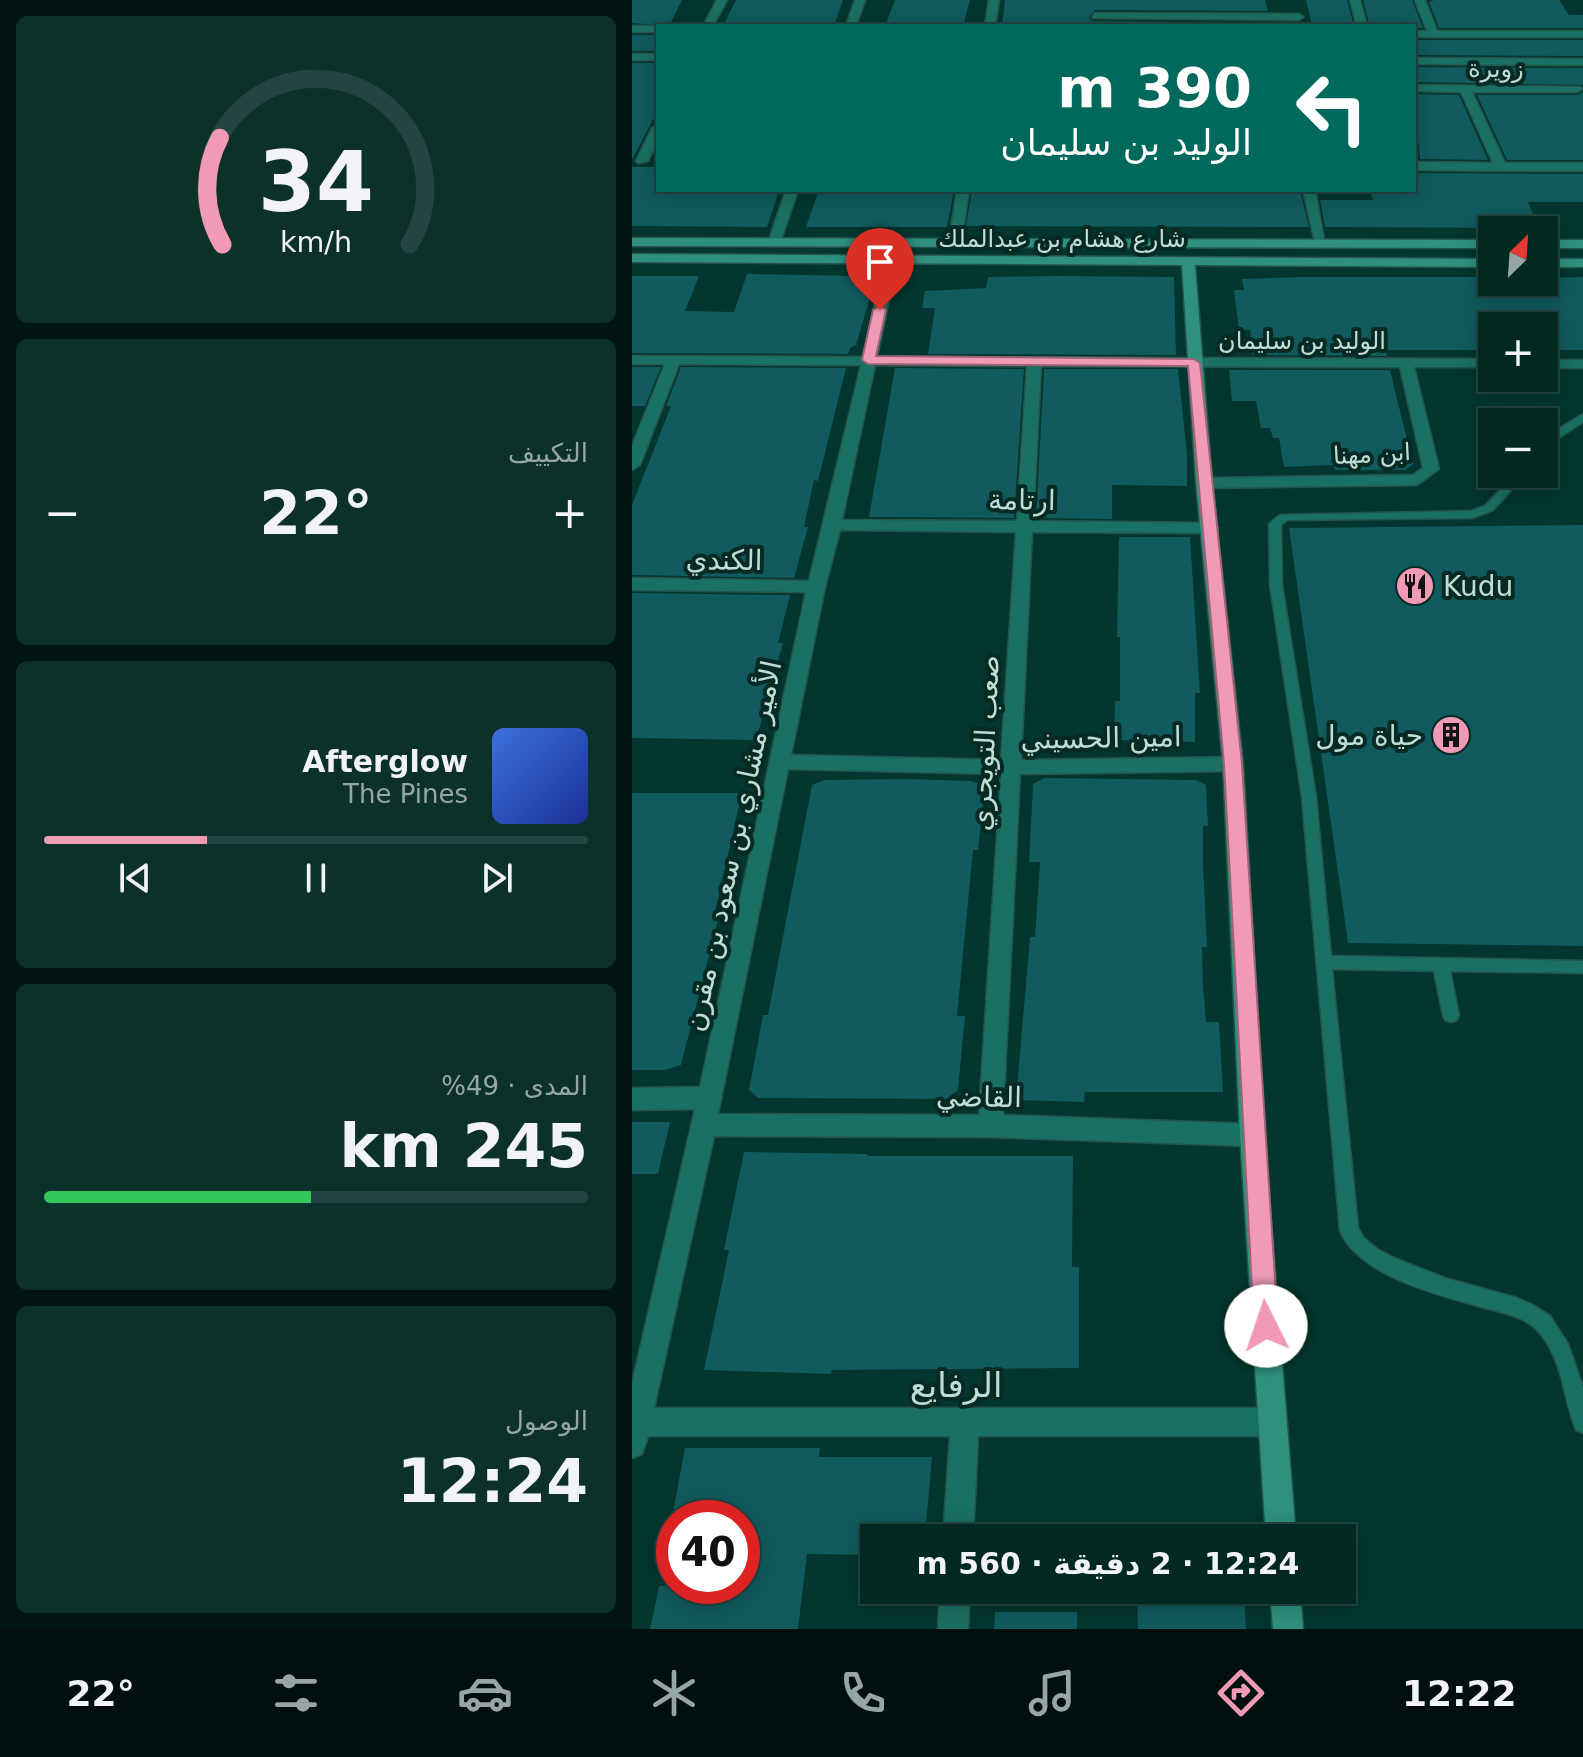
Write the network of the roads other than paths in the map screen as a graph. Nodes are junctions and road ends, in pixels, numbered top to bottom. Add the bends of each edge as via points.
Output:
1 (722, 0) edge
2 (860, 0) edge
3 (994, 0) edge
4 (1096, 0) edge
5 (1355, 0) edge
6 (1420, 0) edge
7 (1299, 17) edge
8 (1095, 21) edge
9 (1276, 21) edge
10 (709, 24) edge
11 (852, 24) edge
12 (990, 24) edge
13 (1361, 24) edge
14 (632, 29) edge
15 (656, 29) edge
16 (1416, 34) edge
17 (1433, 34) junction
18 (1583, 34) edge
19 (632, 57) edge
20 (656, 57) edge
21 (1416, 61) edge
22 (1564, 62) junction
23 (1583, 62) edge
24 (1416, 88) edge
25 (1465, 88) junction
26 (1580, 95) edge
27 (656, 131) edge
28 (637, 161) edge
29 (1416, 166) edge
30 (1500, 166) junction
31 (1583, 167) edge
32 (791, 192) edge
33 (963, 192) edge
34 (1309, 192) edge
35 (632, 242) edge
36 (955, 242) junction
37 (1321, 242) junction
38 (774, 243) junction
39 (1478, 244) edge
40 (1558, 244) edge
41 (1583, 244) edge
42 (632, 258) edge
43 (891, 260) junction
44 (1188, 262) junction
45 (1478, 263) edge
46 (1558, 263) edge
47 (1583, 263) edge
48 (632, 360) edge
49 (674, 360) junction
50 (868, 360) junction
51 (1034, 363) junction
52 (1194, 363) junction
53 (1406, 363) junction
54 (1478, 363) edge
55 (1558, 364) edge
56 (1583, 364) edge
57 (1583, 417) edge
58 (1558, 434) edge
59 (632, 465) edge
60 (1204, 483) junction
61 (1508, 488) edge
62 (833, 525) junction
63 (1024, 526) junction
64 (1210, 528) junction
65 (632, 584) edge
66 (816, 587) junction
67 (778, 762) junction
68 (1233, 764) junction
69 (1012, 767) junction
70 (1324, 962) junction
71 (1441, 966) junction
72 (1583, 967) edge
73 (1451, 1015) dead end
74 (709, 1098) junction
75 (632, 1099) edge
76 (704, 1125) junction
77 (990, 1126) junction
78 (1252, 1135) junction
79 (965, 1421) junction
80 (1273, 1422) junction
81 (1583, 1423) edge
82 (635, 1433) edge
83 (959, 1524) edge
84 (1280, 1524) edge
85 (954, 1604) edge
86 (1286, 1604) edge
87 (953, 1629) edge
88 (1288, 1629) edge

1 - 10 street
2 - 11 street
3 - 12 street
4 - 8 street
5 - 13 street
6 - 17 street
7 - 9 street
8 - 9 street via 1197,13
14 - 15 street
16 - 17 street
17 - 18 street
19 - 20 street
21 - 22 street
22 - 23 street
22 - 26 street
24 - 25 street, زويرة
25 - 26 street, زويرة
25 - 30 street
27 - 28 street
29 - 30 street
30 - 31 street
32 - 38 street
33 - 36 street
34 - 37 street
35 - 38 street, شارع هشام بن عبدالملك
36 - 37 street, شارع هشام بن عبدالملك
36 - 38 street, شارع هشام بن عبدالملك
37 - 39 street, شارع هشام بن عبدالملك
40 - 41 street
42 - 43 street, شارع هشام بن عبدالملك
43 - 44 street, شارع هشام بن عبدالملك
43 - 50 street, الأمير مشاري بن سعود بن مقرن
44 - 45 street, شارع هشام بن عبدالملك
44 - 52 street
46 - 47 street
48 - 49 street, الوليد بن سليمان
49 - 50 street, الوليد بن سليمان
49 - 59 street
50 - 51 street, الوليد بن سليمان
50 - 62 street, الأمير مشاري بن سعود بن مقرن
51 - 52 street, الوليد بن سليمان
51 - 63 street, صعب التويجري
52 - 53 street, الوليد بن سليمان
52 - 60 street
53 - 54 street, الوليد بن سليمان
53 - 60 street, ابن مهنا via 1431,469 1417,480
55 - 56 street
57 - 58 lane
60 - 64 street
61 - 70 lane via 1489,508 1472,514 1284,517 1275,524 1276,585 1309,797
62 - 63 street, ارتامة
62 - 66 street, الأمير مشاري بن سعود بن مقرن
63 - 64 street, ارتامة
63 - 69 street, صعب التويجري
64 - 68 street
65 - 66 street, الكندي
66 - 67 street, الأمير مشاري بن سعود بن مقرن
67 - 69 street, امين الحسيني
67 - 74 street, الأمير مشاري بن سعود بن مقرن
68 - 69 street, امين الحسيني
68 - 78 street
69 - 77 street, صعب التويجري
70 - 71 lane
70 - 81 lane via 1349,1231 1355,1243 1406,1271 1522,1308 1549,1330 1573,1383
71 - 72 lane
71 - 73 lane
74 - 75 street
74 - 76 street, الأمير مشاري بن سعود بن مقرن
76 - 77 street, القاضي
76 - 82 street, الأمير مشاري بن سعود بن مقرن
77 - 78 street, القاضي
78 - 80 street
79 - 80 street, الرفايع
79 - 82 street, الرفايع
79 - 83 street
80 - 84 street
85 - 87 street
86 - 88 street

